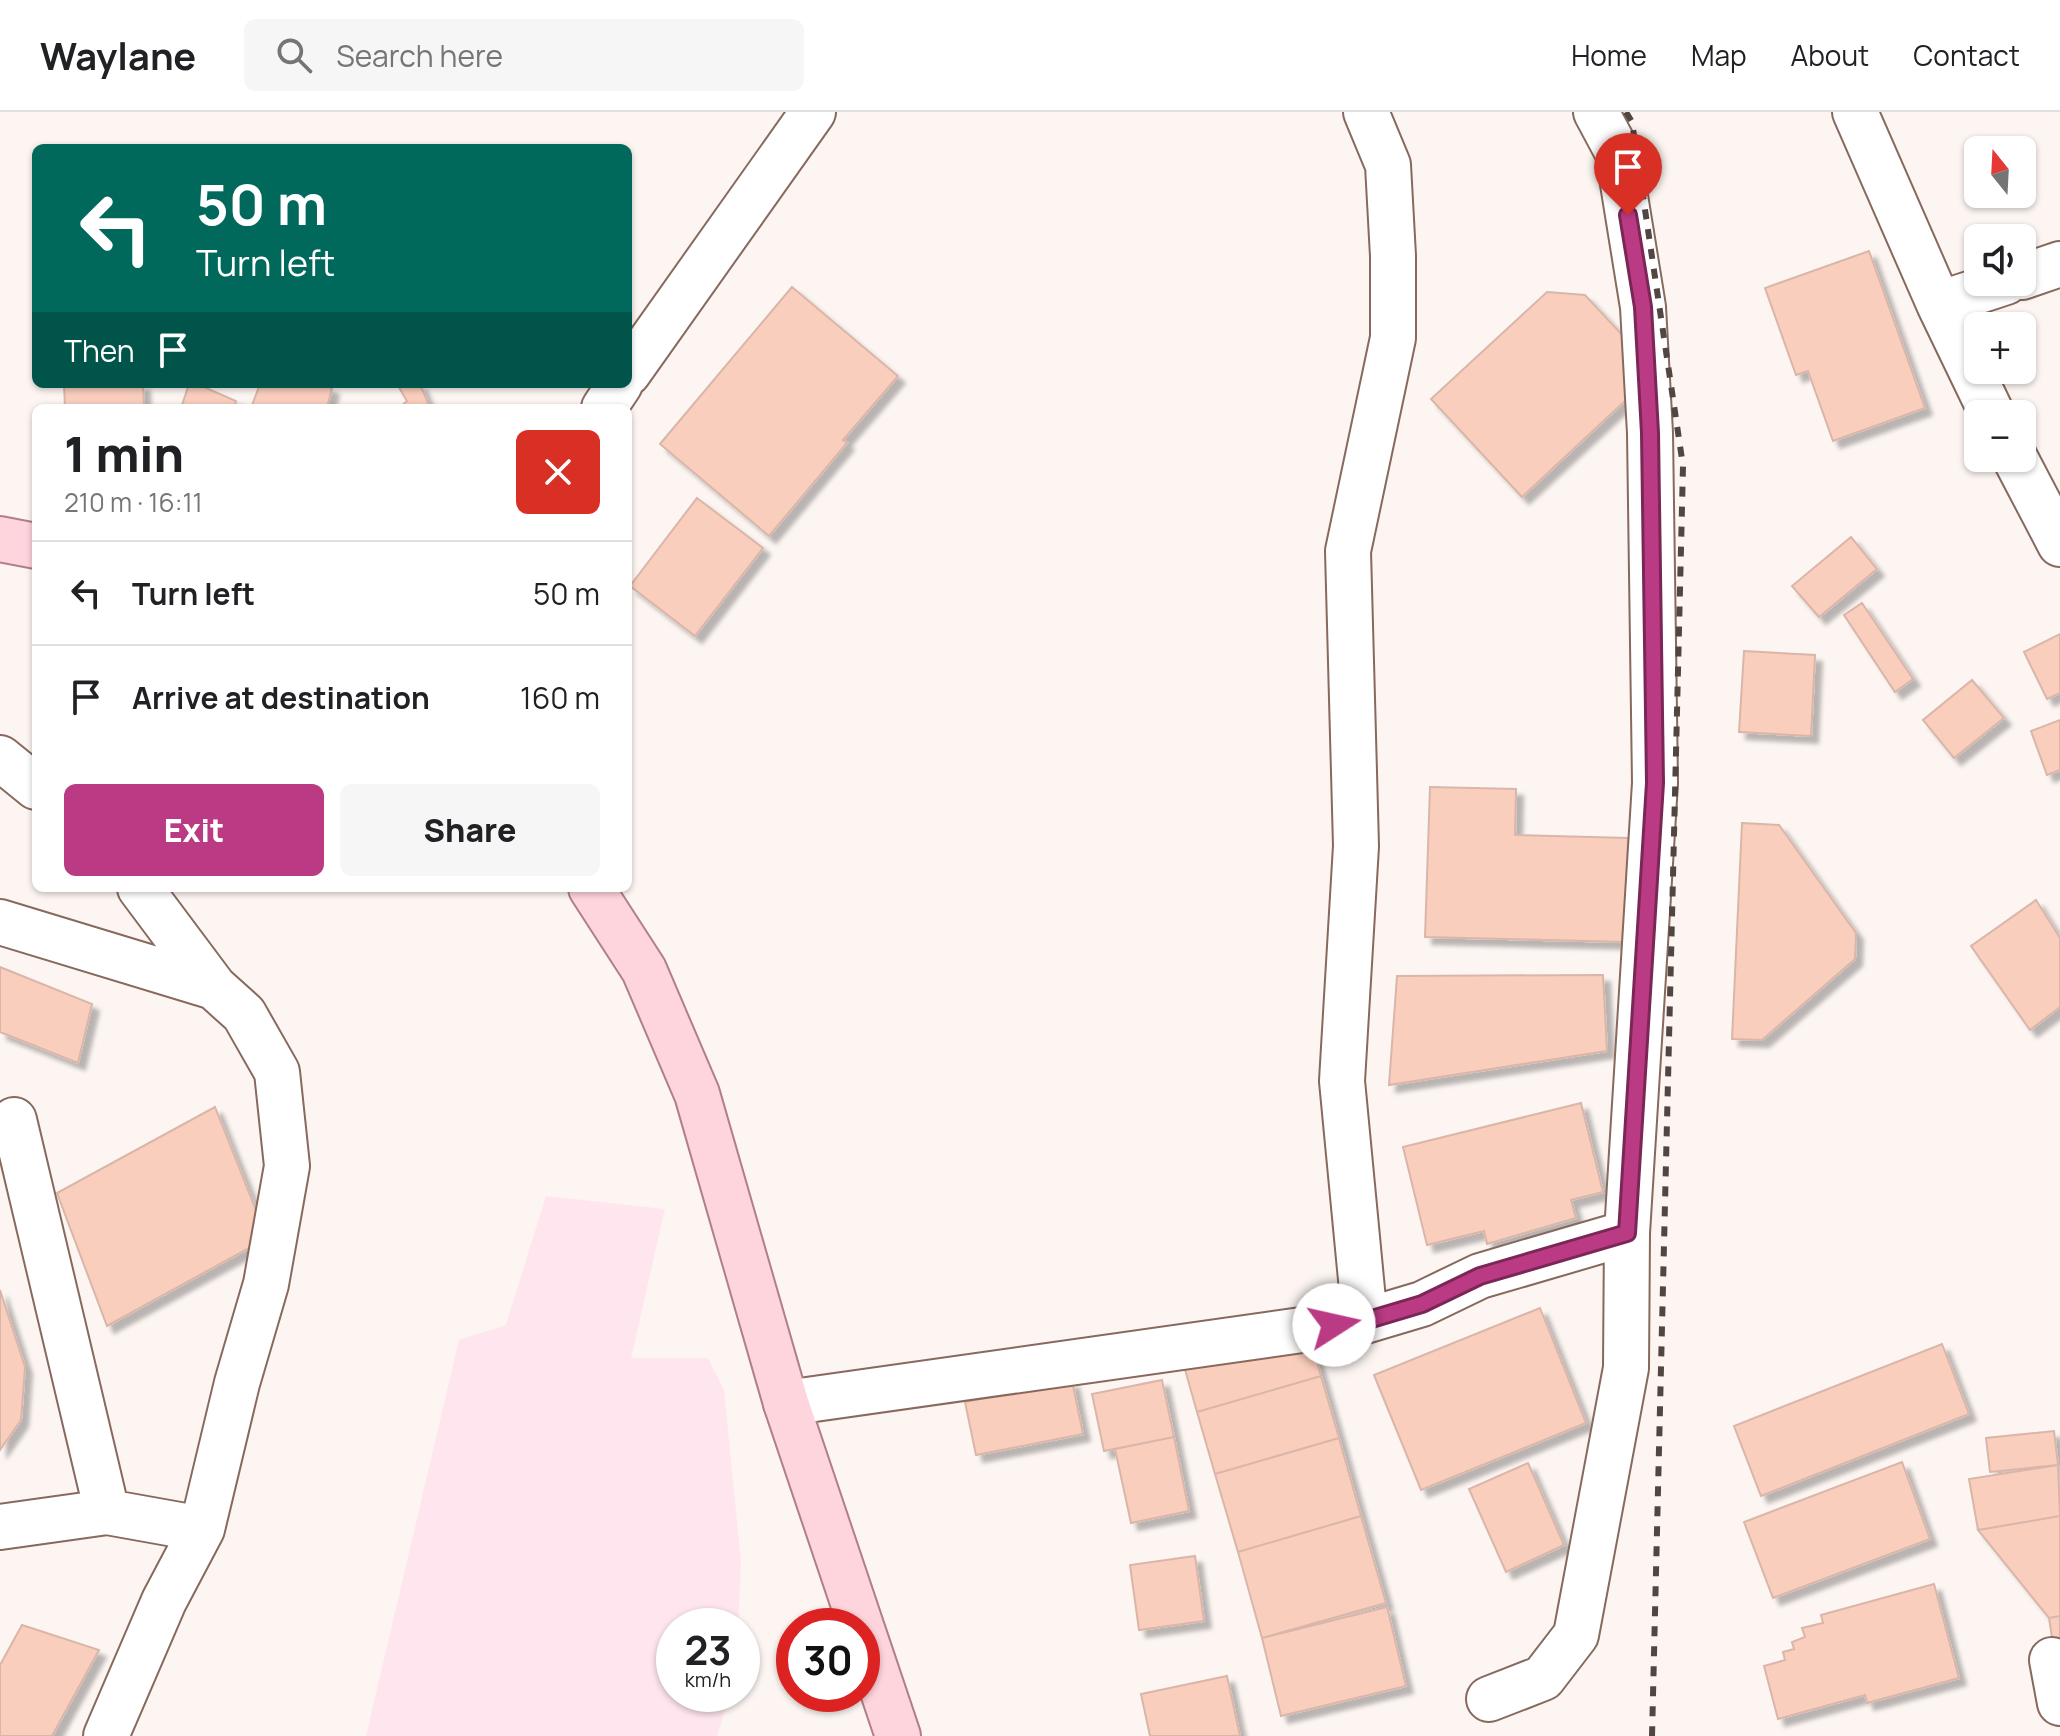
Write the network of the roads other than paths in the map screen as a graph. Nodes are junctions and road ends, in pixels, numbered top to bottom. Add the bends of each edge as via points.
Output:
1 (813, 112) edge
2 (1366, 112) edge
3 (1596, 112) edge
4 (1855, 112) edge
5 (2060, 264) edge
6 (2036, 272) edge
7 (1964, 296) edge
8 (1939, 304) junction
9 (632, 367) edge
10 (1985, 400) edge
11 (2022, 472) edge
12 (0, 539) edge
13 (2060, 544) edge
14 (32, 545) edge
15 (0, 758) edge
16 (32, 784) edge
17 (143, 892) edge
18 (594, 892) edge
19 (0, 922) edge
20 (214, 987) junction
21 (14, 1120) dead end
22 (1627, 1233) junction
23 (1365, 1321) junction
24 (786, 1403) junction
25 (107, 1512) junction
26 (0, 1527) edge
27 (202, 1529) junction
28 (856, 1608) edge
29 (2052, 1660) dead end
30 (880, 1682) edge
31 (1489, 1699) dead end
32 (2060, 1703) edge
33 (106, 1736) edge
34 (898, 1736) edge

1 - 9 street
2 - 23 street via 1388,165 1393,338 1348,551 1356,846 1342,1081
3 - 22 street via 1618,153 1643,307 1650,433 1655,783
4 - 8 street
5 - 6 street
7 - 8 street
8 - 10 street
11 - 13 street
12 - 14 main road
15 - 16 street
17 - 20 street
18 - 24 main road via 644,970 697,1094
19 - 20 street
20 - 27 street via 244,1014 277,1072 287,1166 266,1284
21 - 25 street
22 - 23 street via 1480,1276 1422,1304
22 - 31 street via 1626,1368 1576,1635 1543,1678
23 - 24 street
24 - 28 main road
25 - 26 street
25 - 27 street
27 - 33 street via 164,1601
29 - 32 street
30 - 34 main road

